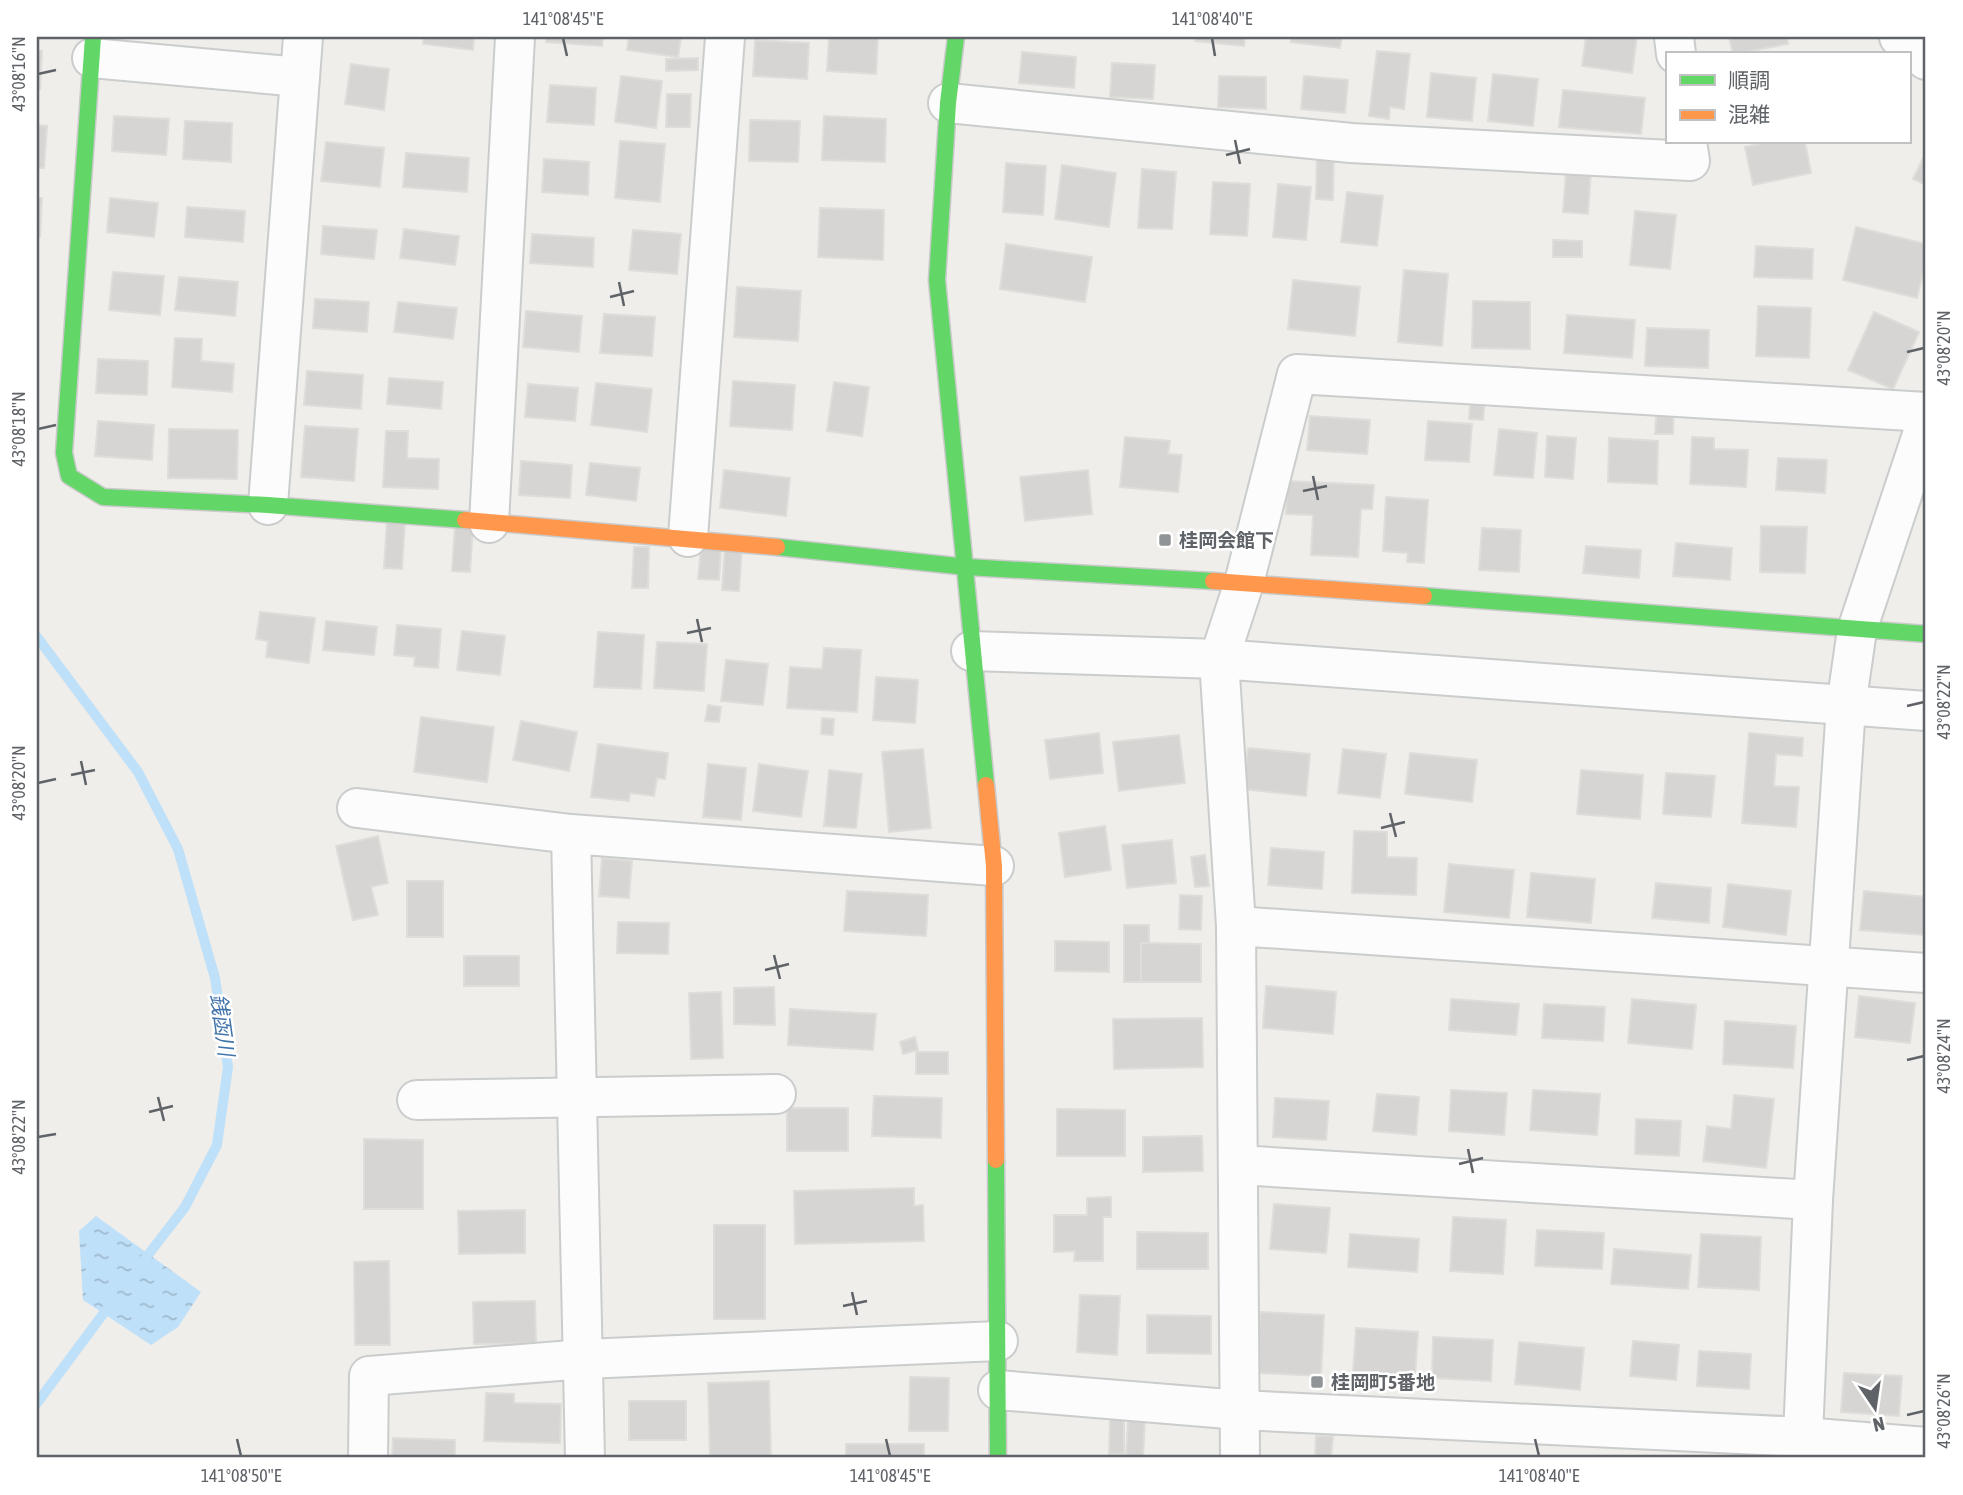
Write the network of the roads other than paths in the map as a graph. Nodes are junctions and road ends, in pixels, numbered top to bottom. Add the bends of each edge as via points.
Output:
1 (303, 37) edge
2 (515, 37) edge
3 (725, 37) edge
4 (956, 37) edge
5 (1899, 37) edge
6 (92, 47) edge
7 (1926, 60) edge
8 (300, 76) junction
9 (948, 103) junction
10 (1687, 144) edge
11 (1926, 412) edge
12 (1926, 424) edge
13 (268, 505) junction
14 (489, 523) junction
15 (688, 537) junction
16 (967, 567) junction
17 (1244, 583) junction
18 (1857, 630) junction
19 (1926, 634) edge
20 (971, 651) junction
21 (1219, 659) junction
22 (1846, 706) junction
23 (1926, 711) edge
24 (357, 808) dead end
25 (571, 834) junction
26 (994, 866) junction
27 (1236, 926) junction
28 (1830, 966) junction
29 (1926, 973) edge
30 (776, 1094) dead end
31 (578, 1097) junction
32 (416, 1100) dead end
33 (1238, 1165) junction
34 (1813, 1200) junction
35 (998, 1341) junction
36 (585, 1359) junction
37 (998, 1390) junction
38 (1240, 1410) junction
39 (1803, 1437) junction
40 (1613, 1443) edge
41 (1926, 1447) edge
42 (1844, 1449) edge
43 (368, 1458) edge
44 (585, 1458) edge
45 (998, 1458) edge
46 (1240, 1458) edge

1 - 8 street
2 - 14 street
3 - 15 street
4 - 9 street
5 - 7 street
6 - 8 street
6 - 13 street via 64,453 69,476 103,497
8 - 13 street
9 - 10 street via 1351,143 1690,161
9 - 16 street via 937,280
11 - 17 street via 1297,374
12 - 18 street
13 - 14 street
14 - 15 street
15 - 16 street
16 - 17 street
16 - 20 street
17 - 18 street
17 - 21 street
18 - 19 street
18 - 22 street
20 - 21 street
20 - 26 street
21 - 22 street
21 - 27 street
22 - 23 street
22 - 28 street
24 - 25 street
25 - 26 street
25 - 31 street
26 - 35 street
27 - 28 street
27 - 33 street
28 - 29 street
28 - 34 street
30 - 31 street
31 - 32 street
31 - 36 street
33 - 34 street
33 - 38 street
34 - 39 street
35 - 36 street
35 - 37 street
36 - 43 street via 369,1376
36 - 44 street
37 - 38 street
37 - 45 street
38 - 40 street
38 - 46 street
39 - 40 street
39 - 42 street
41 - 42 street

